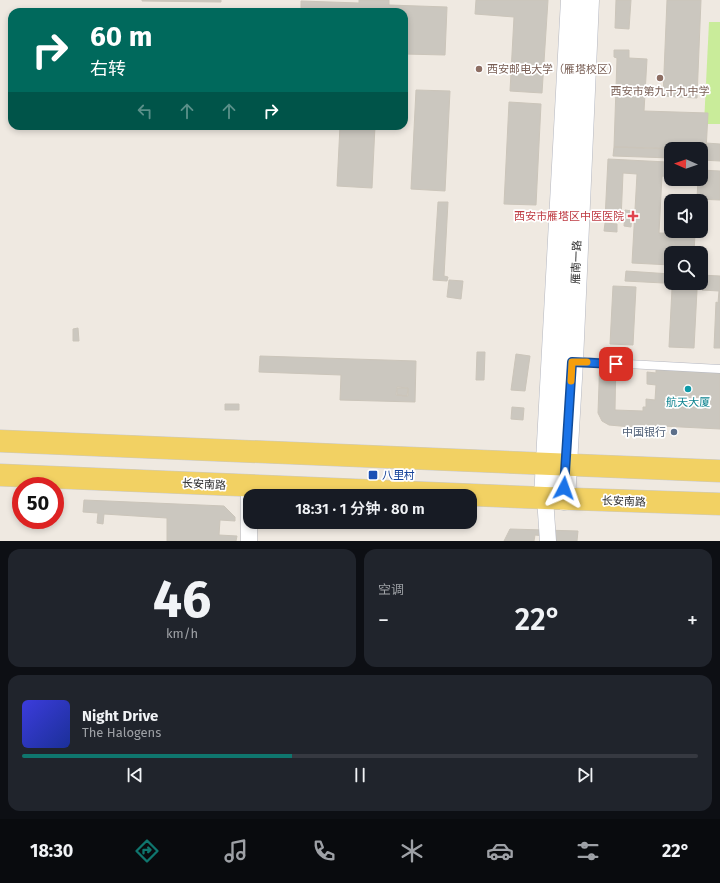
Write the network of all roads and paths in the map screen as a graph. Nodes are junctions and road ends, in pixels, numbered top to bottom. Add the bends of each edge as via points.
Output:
1 (572, 0) edge
2 (588, 0) edge
3 (563, 361) junction
4 (720, 369) edge
5 (0, 441) edge
6 (556, 464) junction
7 (720, 471) edge
8 (0, 475) edge
9 (249, 486) junction
10 (554, 499) junction
11 (720, 504) edge
12 (249, 541) edge
13 (548, 541) edge

1 - 3 main road, 雁南一路
2 - 3 main road, 雁南一路
3 - 4 lane
3 - 6 main road, 雁南一路
5 - 6 main road
6 - 7 main road
6 - 10 main road, 雁南一路
8 - 9 main road, 长安南路
9 - 10 main road, 长安南路
9 - 12 street
10 - 11 main road, 长安南路
10 - 13 street

